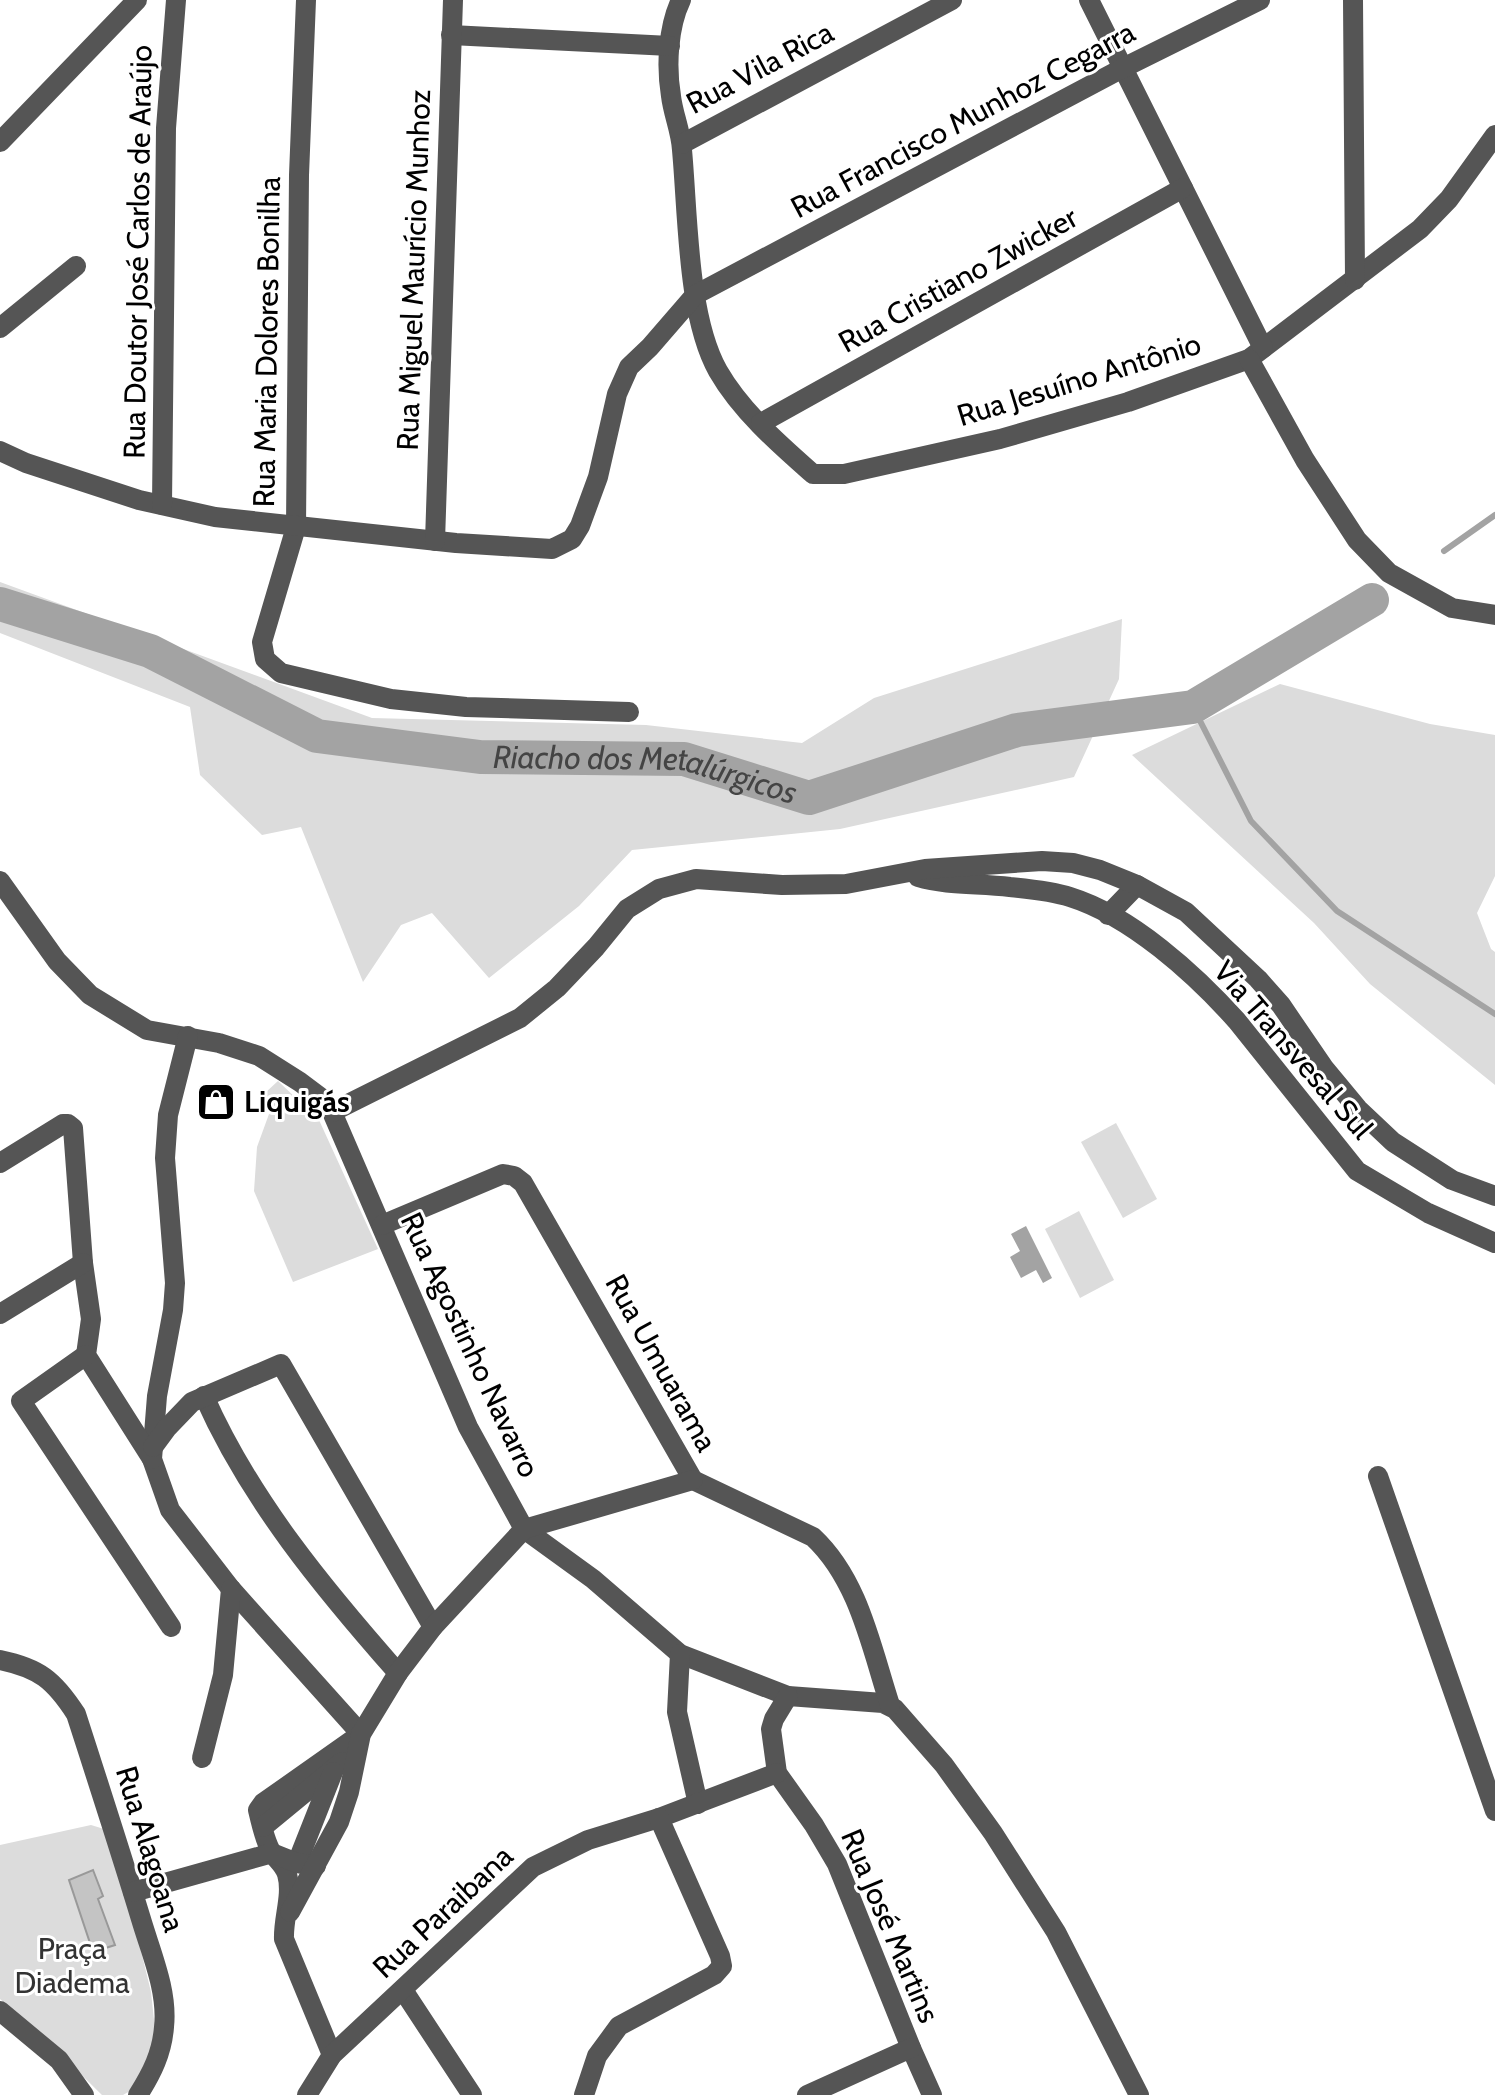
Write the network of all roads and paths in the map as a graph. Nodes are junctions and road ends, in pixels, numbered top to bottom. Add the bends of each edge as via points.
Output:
1 (137, 0) edge
2 (176, 0) edge
3 (306, 0) edge
4 (453, 0) edge
5 (681, 0) edge
6 (952, 0) edge
7 (1089, 0) edge
8 (1260, 0) edge
9 (1353, 0) edge
10 (451, 35) junction
11 (670, 46) junction
12 (1123, 68) junction
13 (1495, 135) edge
14 (0, 142) edge
15 (682, 144) junction
16 (1183, 188) junction
17 (76, 266) dead end
18 (1355, 280) junction
19 (695, 295) junction
20 (0, 328) edge
21 (1256, 354) junction
22 (761, 423) junction
23 (0, 451) edge
24 (162, 505) junction
25 (296, 527) junction
26 (435, 541) junction
27 (1495, 615) edge
28 (629, 712) dead end
29 (907, 874) junction
30 (0, 881) edge
31 (1137, 885) junction
32 (1108, 915) junction
33 (188, 1036) junction
34 (332, 1112) junction
35 (0, 1163) edge
36 (1495, 1196) edge
37 (382, 1225) junction
38 (1495, 1243) edge
39 (83, 1263) junction
40 (0, 1314) edge
41 (86, 1355) junction
42 (204, 1396) junction
43 (153, 1453) junction
44 (1378, 1476) dead end
45 (693, 1480) junction
46 (524, 1529) junction
47 (231, 1589) junction
48 (171, 1627) dead end
49 (433, 1627) junction
50 (680, 1654) junction
51 (0, 1660) edge
52 (398, 1673) junction
53 (788, 1696) junction
54 (890, 1705) junction
55 (359, 1742) junction
56 (202, 1758) dead end
57 (335, 1768) junction
58 (777, 1773) junction
59 (698, 1804) junction
60 (1495, 1811) edge
61 (659, 1818) junction
62 (263, 1827) junction
63 (272, 1853) junction
64 (306, 1865) junction
65 (133, 1892) junction
66 (283, 1924) junction
67 (403, 1990) junction
68 (0, 2011) edge
69 (911, 2048) junction
70 (332, 2055) junction
71 (317, 2089) edge
72 (84, 2095) edge
73 (138, 2095) edge
74 (472, 2095) edge
75 (584, 2095) edge
76 (807, 2095) edge
77 (932, 2095) edge
78 (1139, 2095) edge

1 - 14 street
2 - 24 street, Rua Doutor José Carlos de Araújo via 166,128
3 - 25 street, Rua Maria Dolores Bonilha
4 - 10 street, Rua Miguel Maurício Munhoz
5 - 11 street, Rua Jesuíno Antônio
6 - 15 street, Rua Vila Rica
7 - 12 street
8 - 12 street, Rua Francisco Munhoz Cegarra
9 - 18 street
10 - 11 street
10 - 26 street, Rua Miguel Maurício Munhoz
11 - 15 street, Rua Jesuíno Antônio via 670,95
12 - 16 street
12 - 19 street, Rua Francisco Munhoz Cegarra
13 - 18 street, Rua Jesuíno Antônio via 1449,199
15 - 19 street, Rua Jesuíno Antônio
16 - 21 street
16 - 22 street, Rua Cristiano Zwicker
17 - 20 street
18 - 21 street, Rua Jesuíno Antônio
19 - 22 street, Rua Jesuíno Antônio via 717,368
19 - 26 street via 629,367 617,394 598,477 572,539 552,549
21 - 22 street, Rua Jesuíno Antônio via 1128,402 1000,439 844,474 813,474
21 - 27 street via 1305,460 1357,540 1389,573 1452,608
23 - 24 street
24 - 25 street
25 - 26 street
25 - 28 street, Rua Maria Dolores Bonilha via 262,642 265,659 281,673 391,699
29 - 31 street, Via Transvesal Sul via 1042,861 1073,863
29 - 32 street, Via Transvesal Sul via 1070,897
29 - 34 street, Via Transvesal Sul via 846,884 696,879 659,889 627,909 557,988 520,1018
30 - 33 street, Rua Agostinho Navarro via 57,961 90,995 147,1030
31 - 32 street
31 - 36 street, Via Transvesal Sul via 1186,912 1258,979 1324,1068 1393,1142 1452,1180
32 - 38 street, Via Transvesal Sul via 1155,944 1220,1002 1357,1171 1428,1213
33 - 34 street, Rua Agostinho Navarro via 259,1056 320,1097
33 - 43 street via 168,1115 165,1158 175,1283
34 - 37 street, Rua Agostinho Navarro
35 - 39 street via 63,1124 73,1128
37 - 45 street, Rua Umuarama via 503,1174 523,1183
37 - 46 street, Rua Agostinho Navarro via 468,1427
39 - 40 street
39 - 41 street via 91,1319
41 - 43 street
41 - 48 street via 21,1401
42 - 43 street via 186,1407
42 - 49 street via 282,1365
42 - 52 street via 235,1458 313,1572
43 - 47 street via 170,1510
44 - 60 street
45 - 46 street, Rua Umuarama
45 - 54 street via 813,1537 829,1552 853,1592
46 - 49 street
46 - 50 street, Rua Agostinho Navarro via 593,1579
47 - 55 street
47 - 56 street via 223,1675
49 - 52 street
50 - 53 street, Rua Agostinho Navarro
50 - 59 street via 677,1712
51 - 65 street, Rua Alagoana via 40,1672 59,1688 76,1714
52 - 55 street
53 - 54 street, Rua Agostinho Navarro
53 - 58 street, Rua José Martins via 771,1729
54 - 78 street via 944,1765 993,1833 1063,1946
55 - 57 street
55 - 62 street via 260,1805
55 - 64 street via 339,1822
57 - 62 street
57 - 64 street
58 - 59 street, Rua Paraibana
58 - 69 street, Rua José Martins via 837,1864
59 - 61 street, Rua Paraibana
61 - 67 street, Rua Paraibana via 588,1840 533,1867
61 - 75 street via 722,1966 619,2026 597,2056
62 - 63 street
63 - 64 street
63 - 65 street
63 - 66 street via 289,1883
64 - 66 street
65 - 73 street, Rua Alagoana via 162,1987 165,2024 160,2052
66 - 70 street via 284,1939
67 - 70 street, Rua Paraibana
67 - 74 street
68 - 72 street via 59,2060
69 - 76 street
69 - 77 street, Rua José Martins
70 - 71 street, Rua Paraibana

